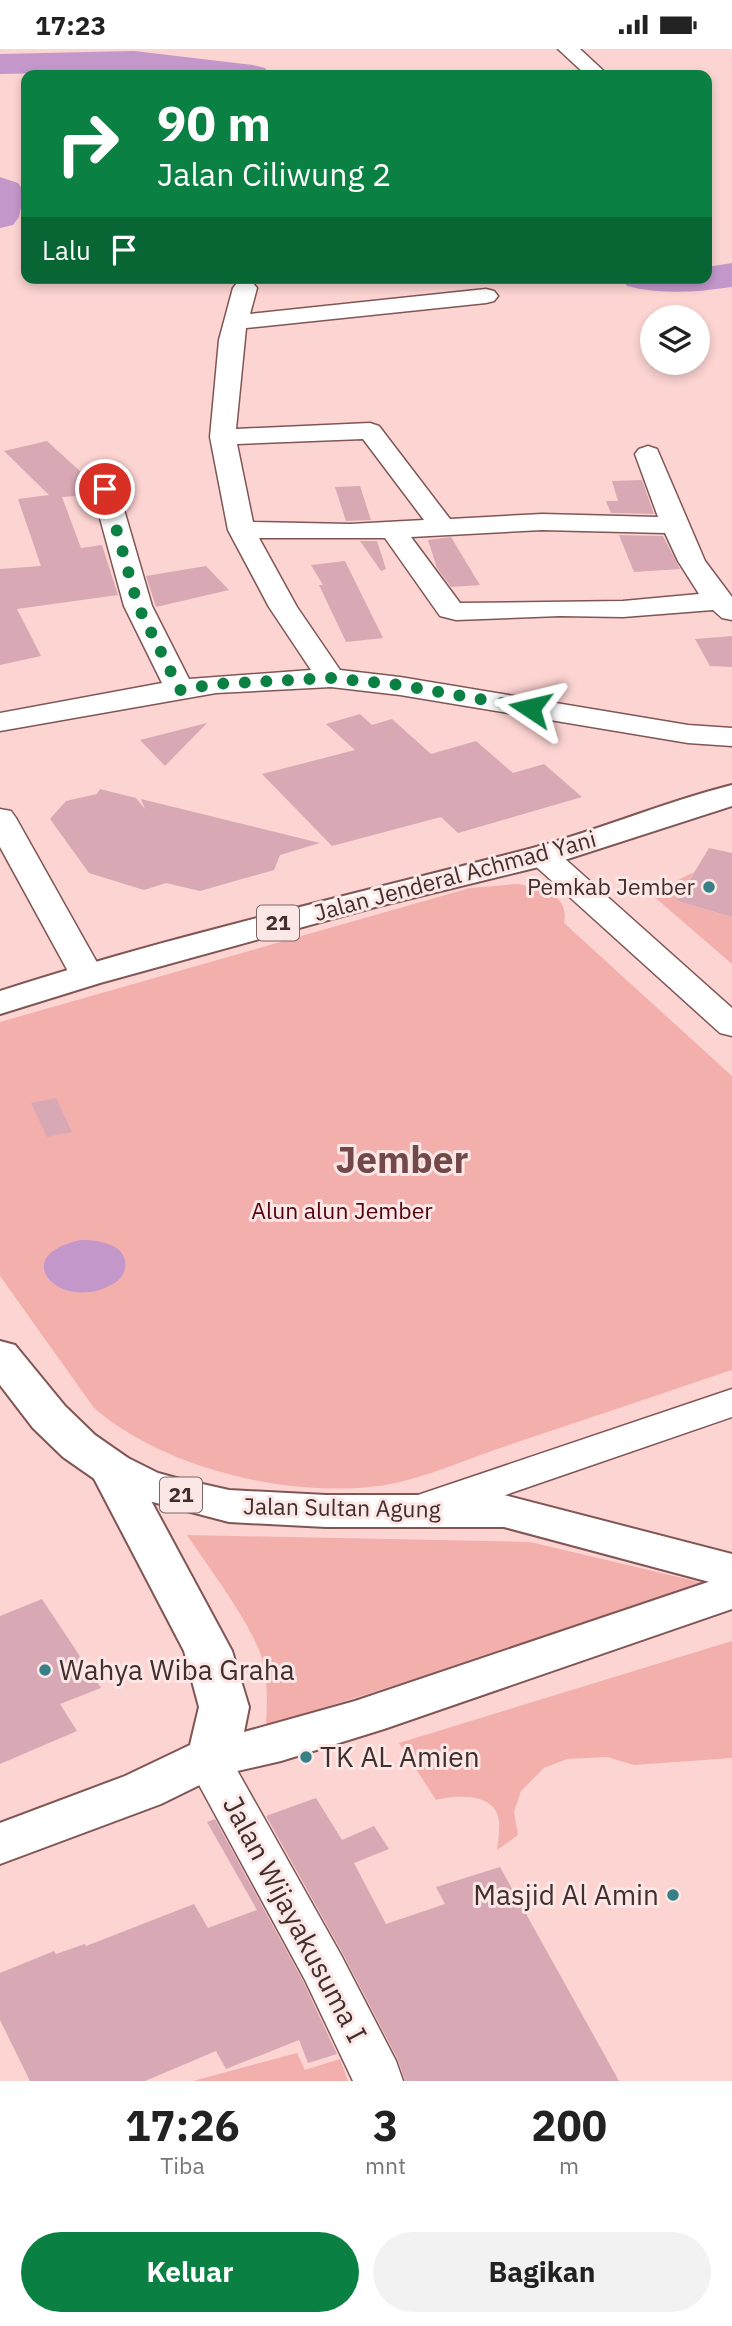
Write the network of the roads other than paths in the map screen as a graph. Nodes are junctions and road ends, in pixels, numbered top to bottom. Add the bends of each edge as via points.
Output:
1 (568, 49) edge
2 (592, 70) edge
3 (246, 288) dead end
4 (486, 296) dead end
5 (237, 322) junction
6 (223, 437) junction
7 (648, 454) dead end
8 (105, 489) dead end
9 (675, 525) junction
10 (442, 526) junction
11 (241, 530) junction
12 (392, 530) junction
13 (724, 606) edge
14 (331, 678) junction
15 (180, 690) junction
16 (0, 722) edge
17 (732, 737) edge
18 (732, 795) edge
19 (0, 818) edge
20 (543, 856) junction
21 (87, 975) junction
22 (7, 1000) edge
23 (732, 1026) edge
24 (0, 1355) edge
25 (732, 1402) edge
26 (112, 1469) junction
27 (416, 1511) junction
28 (732, 1571) edge
29 (732, 1591) edge
30 (208, 1759) junction
31 (0, 1844) edge
32 (378, 2081) edge

1 - 2 street
3 - 5 street
4 - 5 street
5 - 6 street via 231,340
6 - 10 street via 370,431
6 - 11 street
7 - 9 street
8 - 15 street via 138,606
9 - 10 street via 542,521
9 - 13 street
10 - 12 street
11 - 12 street
11 - 14 street
12 - 13 street via 456,613
14 - 15 street
14 - 17 street
15 - 16 street
18 - 20 main road, Jalan Jenderal Achmad Yani / 21
19 - 21 street
20 - 21 main road, Jalan Jenderal Achmad Yani / 21 via 431,881
20 - 23 street
21 - 22 main road, Jalan Jenderal Achmad Yani / 21
24 - 26 main road, Jalan Sultan Agung / 21 via 49,1416 79,1446
25 - 27 street
26 - 27 main road, Jalan Sultan Agung / 21 via 142,1484 229,1506
26 - 30 main road via 208,1651 224,1707 218,1741
27 - 28 main road, Jalan Sultan Agung / 21 via 524,1514
29 - 30 main road via 367,1716
30 - 31 main road via 143,1790
30 - 32 street, Jalan Wijayakusuma I via 324,1969

